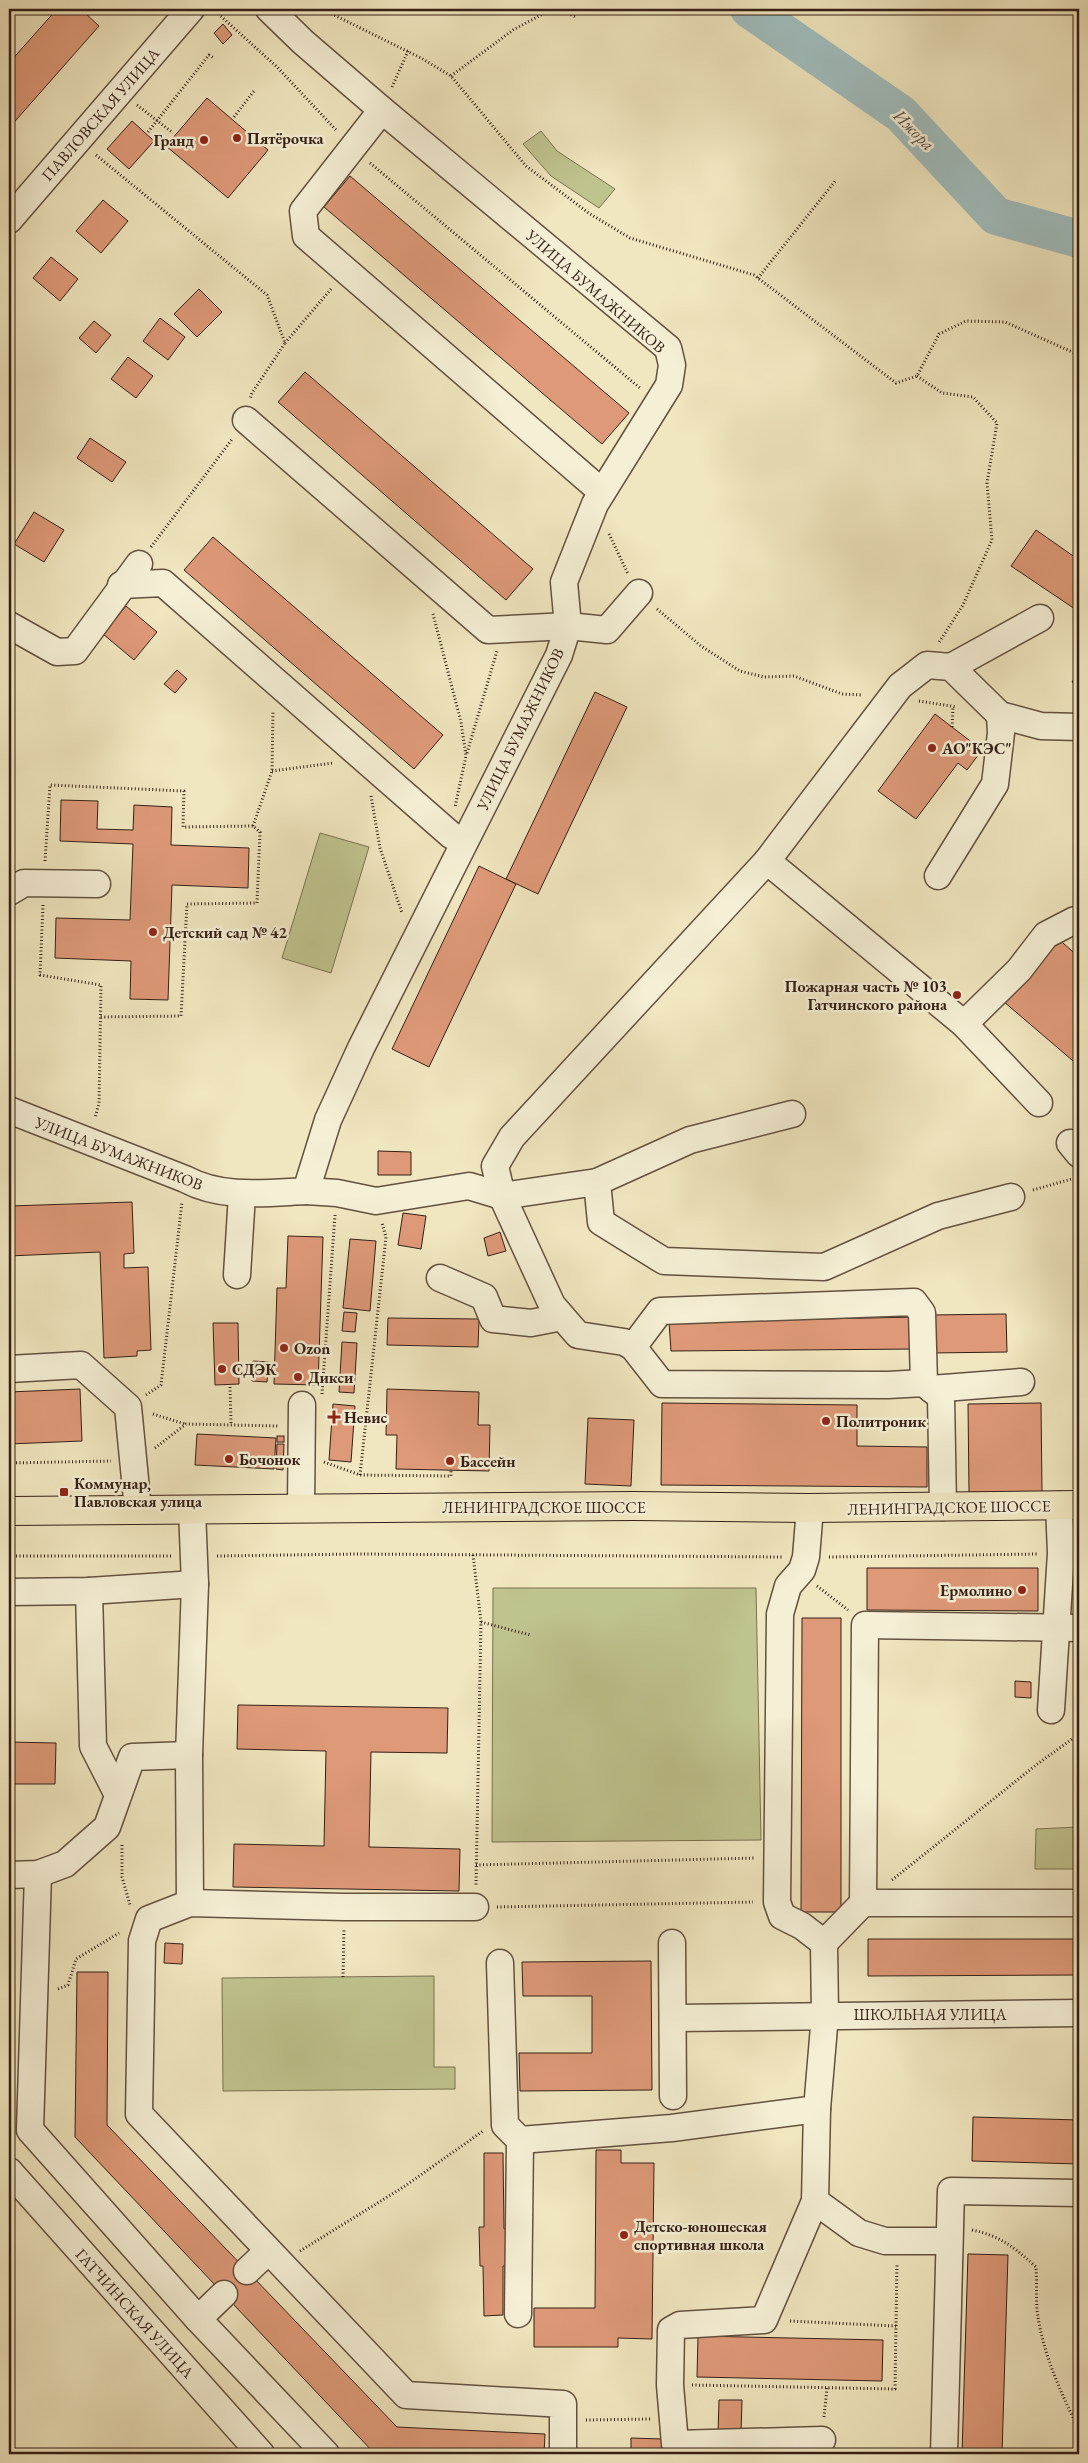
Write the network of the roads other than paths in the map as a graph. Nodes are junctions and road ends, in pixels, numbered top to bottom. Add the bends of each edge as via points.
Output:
1 (191, 9) edge
2 (269, 9) edge
3 (382, 110) junction
4 (9, 220) edge
5 (246, 420) road end
6 (599, 498) junction
7 (139, 564) road end
8 (121, 585) junction
9 (639, 593) road end
10 (1040, 618) dead end
11 (9, 625) edge
12 (568, 626) junction
13 (939, 666) junction
14 (1000, 715) junction
15 (1079, 727) edge
16 (457, 839) junction
17 (768, 861) junction
18 (938, 876) dead end
19 (97, 884) dead end
20 (9, 892) edge
21 (1079, 922) edge
22 (964, 1024) junction
23 (1039, 1103) dead end
24 (9, 1110) edge
25 (792, 1114) dead end
26 (597, 1182) junction
27 (306, 1191) junction
28 (242, 1194) junction
29 (502, 1196) junction
30 (1011, 1197) dead end
31 (237, 1275) dead end
32 (440, 1278) dead end
33 (562, 1317) junction
34 (633, 1348) junction
35 (9, 1369) edge
36 (1021, 1382) dead end
37 (928, 1386) junction
38 (304, 1410) road end
39 (1069, 1505) edge
40 (943, 1507) junction
41 (301, 1508) junction
42 (810, 1508) junction
43 (138, 1510) junction
44 (192, 1510) junction
45 (9, 1511) edge
46 (195, 1584) junction
47 (89, 1591) junction
48 (9, 1592) edge
49 (1067, 1628) edge
50 (1050, 1710) dead end
51 (189, 1755) junction
52 (115, 1802) junction
53 (38, 1874) junction
54 (9, 1875) edge
55 (190, 1903) junction
56 (863, 1903) junction
57 (1079, 1903) edge
58 (476, 1907) road end
59 (672, 1943) dead end
60 (824, 1943) junction
61 (500, 1963) dead end
62 (1079, 2013) edge
63 (825, 2015) junction
64 (674, 2018) junction
65 (673, 2096) dead end
66 (817, 2109) junction
67 (513, 2133) junction
68 (9, 2171) edge
69 (1079, 2193) edge
70 (815, 2201) junction
71 (950, 2233) junction
72 (274, 2257) junction
73 (247, 2271) dead end
74 (224, 2294) dead end
75 (518, 2314) dead end
76 (198, 2319) junction
77 (822, 2440) road end
78 (261, 2454) edge
79 (326, 2454) edge
80 (562, 2454) edge
81 (944, 2454) edge

1 - 4 street, ПАВЛОВСКАЯ УЛИЦА
2 - 3 street, УЛИЦА БУМАЖНИКОВ via 302,42
3 - 6 street, УЛИЦА БУМАЖНИКОВ via 668,348 672,365 669,385
3 - 6 street via 303,211 306,236
5 - 12 street via 488,630
6 - 12 street, УЛИЦА БУМАЖНИКОВ via 564,582
7 - 8 street
8 - 11 street via 75,651 57,652
8 - 16 street via 163,583
9 - 12 street via 607,630
10 - 13 street
12 - 16 street, УЛИЦА БУМАЖНИКОВ via 559,655
13 - 14 street
13 - 17 street via 900,686
14 - 15 street via 1041,726
14 - 18 street via 995,784
16 - 27 street, УЛИЦА БУМАЖНИКОВ via 413,944 328,1120
17 - 22 street
17 - 29 street via 512,1137 495,1166
19 - 20 street via 24,883
21 - 22 street via 1075,920 1046,935 1019,970
22 - 23 street
24 - 28 street, УЛИЦА БУМАЖНИКОВ via 201,1187
25 - 26 street via 690,1140
26 - 29 street
26 - 30 street via 601,1222 664,1261 824,1267 938,1216
27 - 28 street, УЛИЦА БУМАЖНИКОВ
27 - 29 street via 376,1201 469,1186
28 - 31 street
29 - 33 street via 552,1305
32 - 33 street via 484,1297 493,1319 531,1323
33 - 34 street via 578,1334 624,1342
34 - 37 street via 662,1384
34 - 37 street via 660,1311 914,1302 922,1313
35 - 43 street via 81,1365 128,1407
36 - 37 street
37 - 40 street via 941,1397
38 - 41 street via 300,1452
39 - 40 main road, ЛЕНИНГРАДСКОЕ ШОССЕ
39 - 49 street via 1061,1554
40 - 42 main road, ЛЕНИНГРАДСКОЕ ШОССЕ
41 - 42 main road, ЛЕНИНГРАДСКОЕ ШОССЕ
41 - 44 main road, ЛЕНИНГРАДСКОЕ ШОССЕ
42 - 60 street via 804,1564 788,1586 780,1614 776,1902 782,1916
43 - 44 main road, ЛЕНИНГРАДСКОЕ ШОССЕ
43 - 45 main road, ЛЕНИНГРАДСКОЕ ШОССЕ
44 - 46 street
46 - 47 street
46 - 51 street
47 - 48 street
47 - 52 street via 93,1746
49 - 50 street
49 - 56 street via 865,1625
51 - 52 street via 132,1757
51 - 55 street
52 - 53 street via 107,1827 65,1864
53 - 54 street
53 - 76 street via 30,2130
55 - 58 street
55 - 72 street via 149,1919 141,1935 139,2114
56 - 57 street
56 - 60 street
59 - 64 street
60 - 63 street
61 - 67 street
62 - 63 street, ШКОЛЬНАЯ УЛИЦА
63 - 64 street, ШКОЛЬНАЯ УЛИЦА
63 - 66 street
64 - 65 street
66 - 67 street via 672,2128
66 - 70 street
67 - 75 street
68 - 78 street, ГАТЧИНСКАЯ УЛИЦА
69 - 71 street via 951,2190
70 - 71 street via 859,2233 885,2241
70 - 77 street via 764,2320 680,2325 671,2330 670,2384 676,2444
71 - 81 street
72 - 73 street
72 - 80 street via 406,2395 563,2404
74 - 76 street
76 - 79 street

